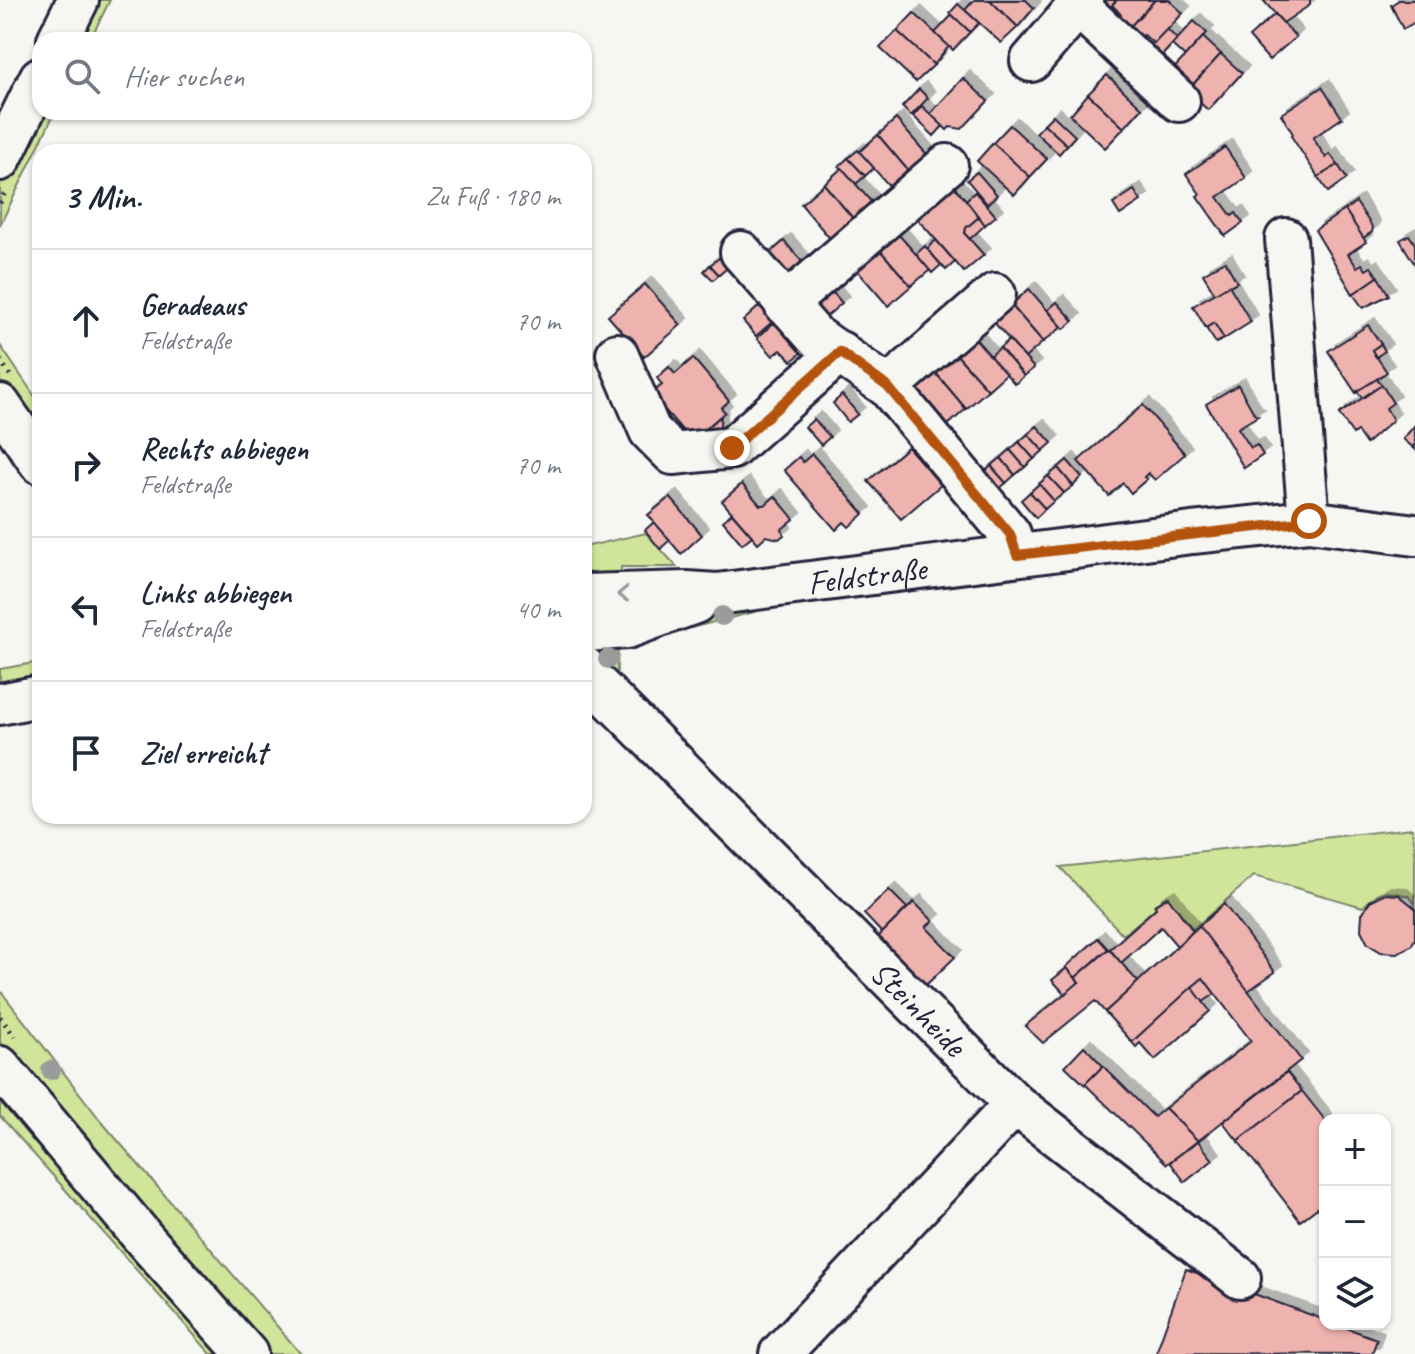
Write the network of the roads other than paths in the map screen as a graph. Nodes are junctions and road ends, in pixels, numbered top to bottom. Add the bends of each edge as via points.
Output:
1 (78, 0) edge
2 (1081, 3) edge
3 (62, 32) edge
4 (1031, 61) dead end
5 (32, 94) edge
6 (1179, 101) dead end
7 (0, 160) edge
8 (947, 165) dead end
9 (1286, 239) dead end
10 (741, 252) dead end
11 (995, 294) dead end
12 (785, 305) junction
13 (840, 352) junction
14 (617, 354) dead end
15 (888, 387) junction
16 (0, 405) edge
17 (32, 451) edge
18 (1309, 521) junction
19 (1415, 535) edge
20 (1017, 555) junction
21 (717, 594) junction
22 (592, 595) edge
23 (592, 630) edge
24 (592, 679) edge
25 (32, 698) edge
26 (0, 704) edge
27 (0, 1067) edge
28 (1015, 1104) junction
29 (1240, 1278) dead end
30 (247, 1354) edge
31 (780, 1354) edge

1 - 3 street
2 - 4 street
2 - 6 street
5 - 7 street
8 - 12 street
9 - 18 street
10 - 12 street
11 - 15 street
12 - 13 street via 815,336
13 - 14 street via 732,448 673,454 650,431
13 - 15 street
15 - 20 street via 1010,534
16 - 17 street
18 - 19 street, Feldstraße
18 - 20 street, Feldstraße
20 - 21 street, Feldstraße
21 -> 22 street, Feldstraße
21 - 23 street, Feldstraße via 627,628
24 - 28 street, Steinheide
25 - 26 street
27 - 30 street
28 - 29 street, Steinheide
28 - 31 street

